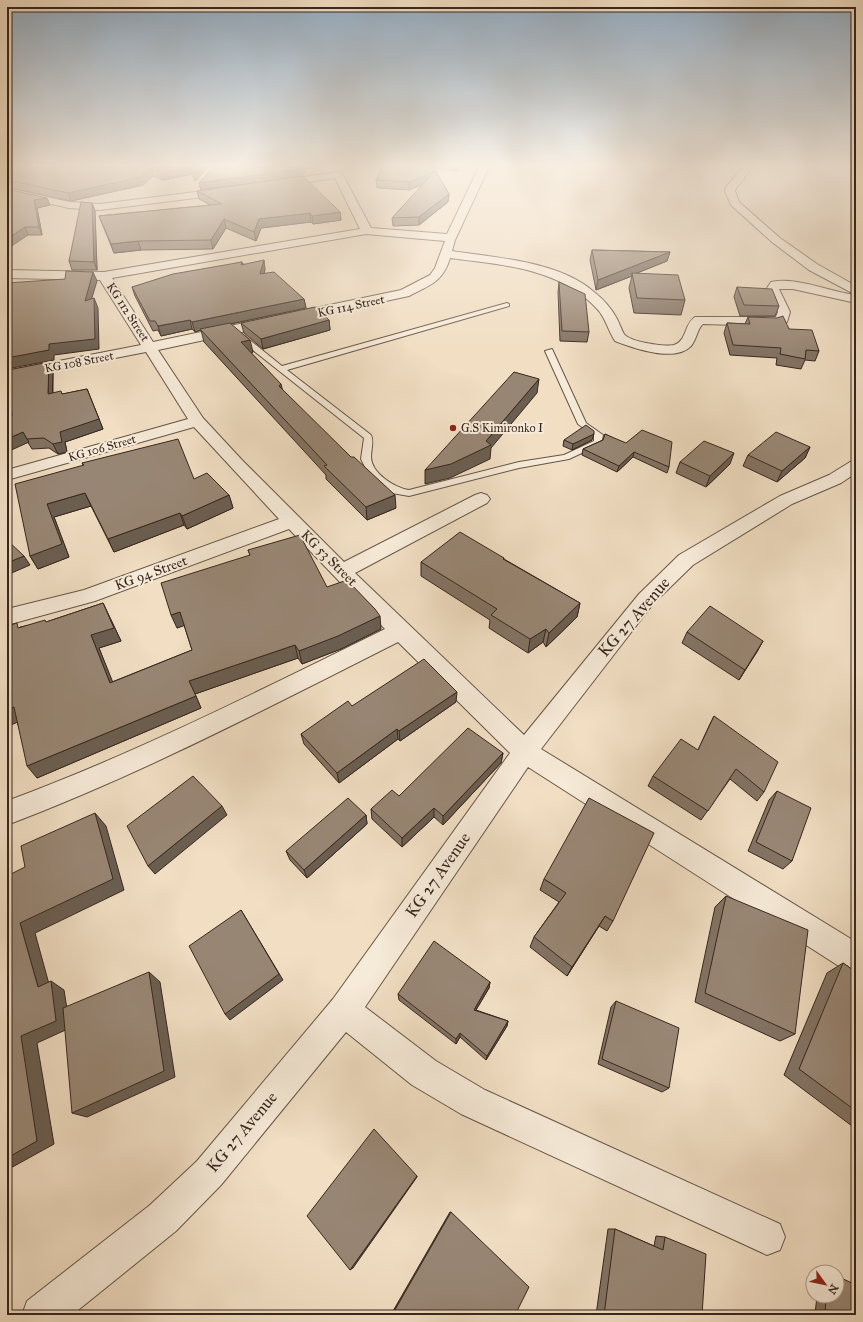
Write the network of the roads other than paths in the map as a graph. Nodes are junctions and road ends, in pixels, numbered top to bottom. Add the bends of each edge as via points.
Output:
1 (455, 229) edge
2 (763, 229) edge
3 (366, 231) joint
4 (451, 238) junction
5 (446, 254) junction
6 (7, 274) edge
7 (104, 276) junction
8 (856, 291) edge
9 (856, 299) edge
10 (507, 305) dead end
11 (233, 331) junction
12 (151, 348) junction
13 (549, 351) dead end
14 (280, 369) junction
15 (7, 375) edge
16 (197, 421) junction
17 (856, 466) edge
18 (7, 475) edge
19 (481, 499) dead end
20 (292, 521) junction
21 (342, 572) junction
22 (7, 617) edge
23 (400, 630) junction
24 (525, 752) junction
25 (7, 813) edge
26 (856, 959) edge
27 (344, 1010) junction
28 (767, 1237) dead end
29 (41, 1315) edge

1 - 4 street, KG 114 Street
2 - 8 street via 807,262
3 - 4 street
3 - 7 street
4 - 5 street, KG 114 Street
5 - 9 street via 517,266 570,280 590,294 605,310 620,338 638,346 658,349 681,346 690,338 692,326 700,320 774,322 782,319 784,312 774,285 784,284
5 - 11 street, KG 114 Street via 441,269 434,278 405,293
6 - 7 street
7 - 12 street, KG 112 Street
10 - 14 lane
11 - 12 street, KG 114 Street
11 - 14 lane
12 - 15 street, KG 108 Street
12 - 16 street, KG 53 Street
13 - 14 lane via 582,424 599,436 598,442 566,457 519,465 409,493 395,491 371,471 366,459 368,437
16 - 18 street, KG 106 Street
16 - 20 street, KG 53 Street
17 - 24 street, KG 27 Avenue via 835,479 786,500 686,560 646,599
19 - 21 street
20 - 21 street, KG 53 Street
20 - 22 street, KG 94 Street via 88,596
21 - 23 street, KG 53 Street
23 - 24 street, KG 53 Street
23 - 25 street via 205,729 76,787
24 - 26 street, KG 53 Street
24 - 27 street, KG 27 Avenue
27 - 28 street via 424,1073 473,1102
27 - 29 street, KG 27 Avenue via 209,1173 164,1218

